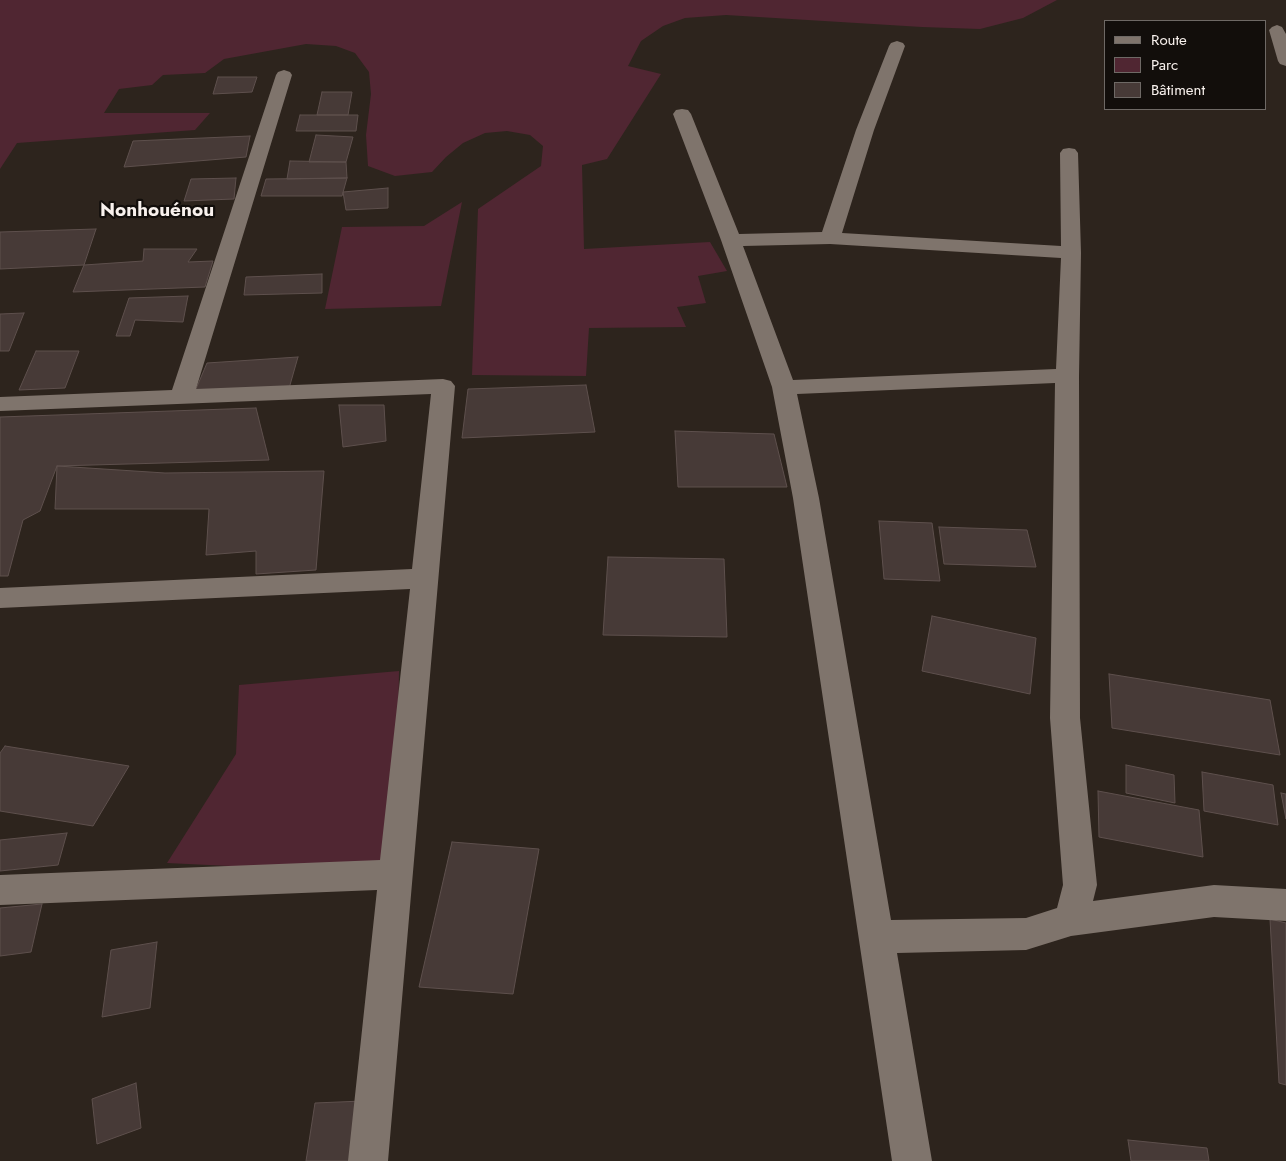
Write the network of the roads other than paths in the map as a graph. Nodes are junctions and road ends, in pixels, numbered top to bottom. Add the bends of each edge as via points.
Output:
1 (1277, 30) dead end
2 (898, 46) dead end
3 (1286, 61) edge
4 (284, 75) dead end
5 (682, 114) dead end
6 (1069, 153) dead end
7 (830, 238) junction
8 (731, 240) junction
9 (1071, 253) junction
10 (1068, 376) junction
11 (784, 387) junction
12 (182, 396) junction
13 (0, 404) edge
14 (425, 578) junction
15 (0, 598) edge
16 (396, 874) junction
17 (0, 890) edge
18 (1286, 905) edge
19 (1071, 920) junction
20 (876, 937) junction
21 (368, 1161) edge
22 (912, 1161) edge

1 - 3 street
2 - 7 street via 865,130
4 - 12 street
5 - 8 street
6 - 9 street
7 - 8 street
7 - 9 street
8 - 11 street
9 - 10 street
10 - 11 street
10 - 19 street via 1065,718 1080,885
11 - 20 street via 806,498
12 - 13 street
12 - 14 street via 443,386
14 - 15 street
14 - 16 street
16 - 17 street
16 - 21 street
18 - 19 street via 1214,901
19 - 20 street via 1026,934
20 - 22 street

